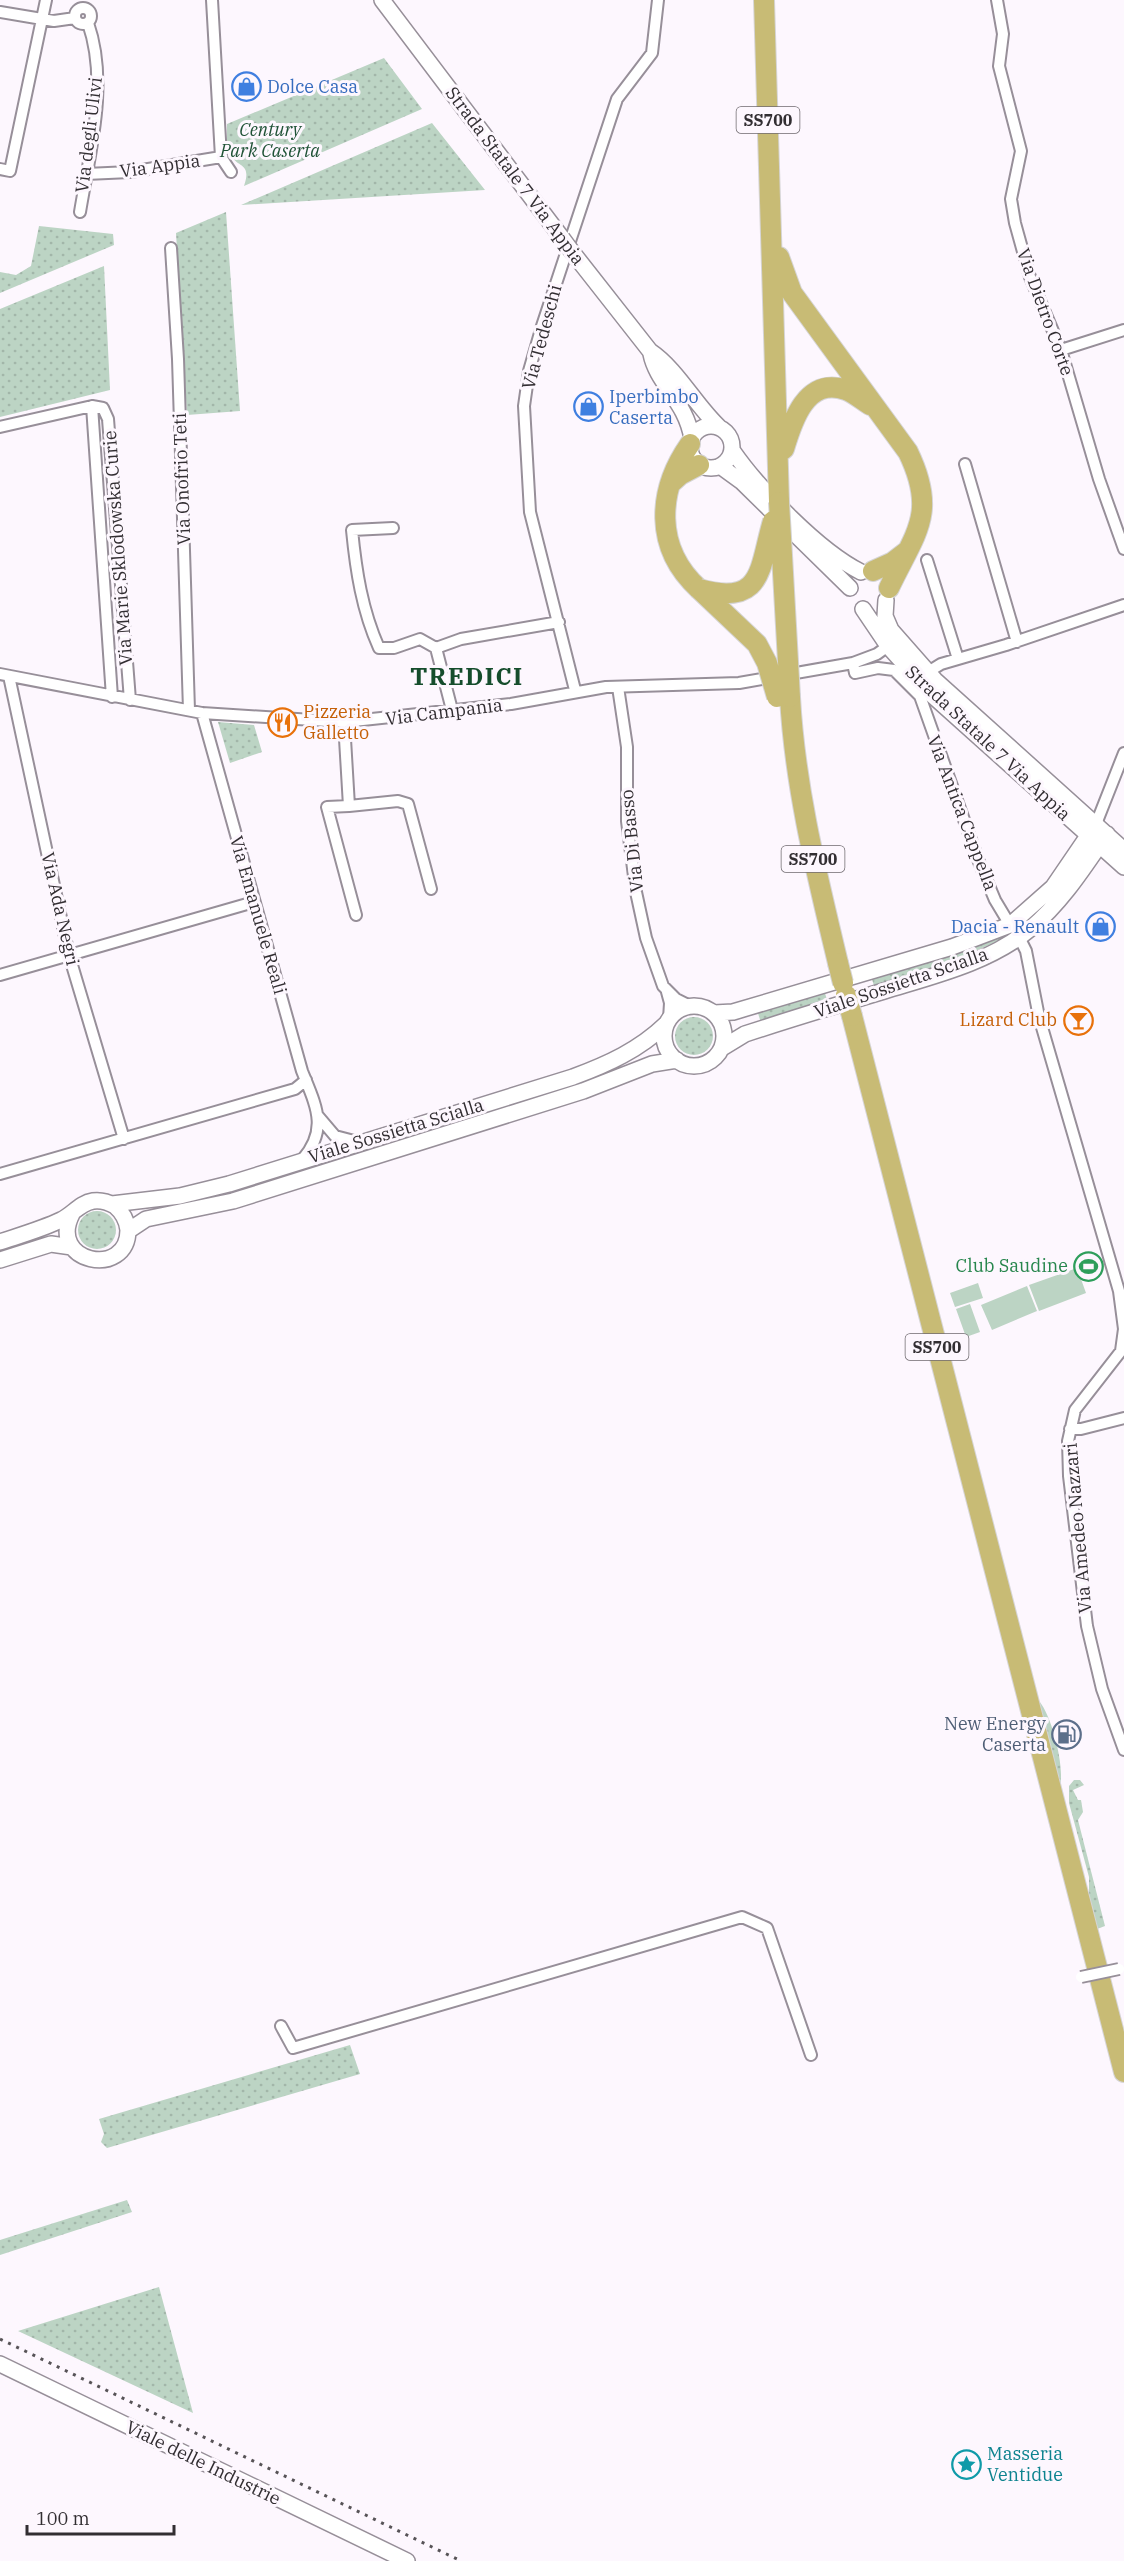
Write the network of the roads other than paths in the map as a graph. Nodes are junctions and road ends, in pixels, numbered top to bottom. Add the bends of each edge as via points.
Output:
1 (46, 0) edge
2 (212, 0) edge
3 (382, 0) edge
4 (658, 0) edge
5 (764, 0) edge
6 (997, 0) edge
7 (89, 4) edge
8 (0, 12) edge
9 (75, 18) junction
10 (43, 20) junction
11 (88, 23) junction
12 (221, 157) junction
13 (0, 169) edge
14 (231, 172) dead end
15 (86, 174) junction
16 (80, 212) dead end
17 (773, 240) junction
18 (171, 248) dead end
19 (1124, 330) edge
20 (1061, 350) junction
21 (650, 351) junction
22 (92, 406) junction
23 (877, 409) junction
24 (0, 427) edge
25 (720, 428) junction
26 (691, 441) junction
27 (732, 450) junction
28 (964, 464) dead end
29 (699, 465) junction
30 (720, 466) junction
31 (778, 468) junction
32 (668, 486) junction
33 (779, 502) junction
34 (393, 528) dead end
35 (914, 541) junction
36 (1124, 549) edge
37 (927, 560) dead end
38 (867, 572) junction
39 (850, 588) junction
40 (699, 589) junction
41 (888, 594) junction
42 (1124, 605) edge
43 (863, 609) junction
44 (559, 622) junction
45 (1017, 642) junction
46 (888, 646) junction
47 (436, 648) junction
48 (958, 659) junction
49 (853, 663) junction
50 (928, 672) junction
51 (4, 675) edge
52 (618, 687) junction
53 (575, 690) junction
54 (112, 697) junction
55 (784, 697) junction
56 (130, 700) junction
57 (941, 703) junction
58 (189, 710) junction
59 (452, 710) junction
60 (202, 714) junction
61 (926, 717) junction
62 (344, 722) junction
63 (1124, 753) edge
64 (349, 806) junction
65 (1098, 835) junction
66 (1124, 850) edge
67 (1124, 867) edge
68 (431, 889) dead end
69 (254, 902) junction
70 (356, 915) dead end
71 (1014, 931) junction
72 (69, 955) junction
73 (0, 975) edge
74 (667, 992) junction
75 (690, 1006) junction
76 (714, 1013) junction
77 (668, 1022) junction
78 (722, 1048) junction
79 (677, 1060) junction
80 (306, 1080) junction
81 (318, 1115) junction
82 (124, 1139) junction
83 (359, 1142) junction
84 (302, 1160) junction
85 (0, 1174) edge
86 (112, 1204) junction
87 (72, 1214) junction
88 (128, 1231) junction
89 (4, 1238) edge
90 (72, 1247) junction
91 (0, 1260) edge
92 (1124, 1418) edge
93 (1070, 1429) junction
94 (1124, 1750) edge
95 (1122, 1968) edge
96 (1081, 1977) dead end
97 (281, 2026) dead end
98 (811, 2055) dead end
99 (1124, 2073) edge
100 (0, 2364) edge
101 (406, 2561) edge

1 - 10 street
2 - 12 street, Via Appia
3 - 21 street, Strada Statale 7 Via Appia, bridge
4 - 44 street, Via Tedeschi via 652,53 617,99 529,371 524,406 530,512
5 - 17 highway, SS700
6 - 20 street, Via Dietro Corte via 1003,34 999,66 1021,151 1011,199 1030,277
7 - 9 street via 77,10
7 - 11 street, Via degli Ulivi via 92,16
8 - 10 street
9 - 10 street
9 - 11 street via 80,24
10 - 13 street via 10,171
11 - 15 street, Via degli Ulivi via 97,52 98,86
12 - 14 street
12 - 15 street, Via Appia via 130,172
15 - 16 street, Via degli Ulivi
17 - 23 highway via 792,293
17 - 31 highway, SS700
18 - 58 street, Via Onofrio Teti
19 - 20 street
20 - 36 street, Via Dietro Corte
21 - 25 street, Strada Statale 7 Via Appia via 661,358
21 - 26 street, Strada Statale 7 Via Appia via 653,364 679,401 690,426
22 - 24 street, Via Marie Sklodowska Curie
22 - 54 street, Via Marie Sklodowska Curie
22 - 56 street, Via Marie Sklodowska Curie via 103,408 108,419
23 - 31 highway, SS700 via 846,390 822,390 809,397 792,420
23 - 35 highway, SS700 via 917,470 924,502
25 - 26 street via 704,427
25 - 27 street, Strada Statale 7 Via Appia via 730,437
26 - 29 street, Strada Statale 7 Via Appia via 692,455
26 - 32 highway
27 - 30 street
27 - 38 street, Strada Statale 7 Via Appia via 750,475 826,549
28 - 45 street
29 - 30 street
29 - 32 highway
30 - 39 street, Strada Statale 7 Via Appia via 742,482
31 - 33 highway, SS700
32 - 40 highway via 664,502 667,538 678,565
33 - 40 highway, SS700, bridge via 759,576 733,594
33 - 55 highway, SS700, bridge
34 - 47 street via 352,530 357,580 370,626 379,648 394,648 420,639
35 - 38 highway via 893,562
35 - 41 highway, SS700
37 - 48 street
38 - 39 street via 852,581
38 - 41 street, Strada Statale 7 Via Appia via 886,579
39 - 43 street, Strada Statale 7 Via Appia via 853,601
40 - 55 highway, bridge via 757,644
41 - 43 street via 876,609
41 - 50 street, Strada Statale 7 Via Appia via 885,616 891,630
42 - 45 street
43 - 46 street, Strada Statale 7 Via Appia
44 - 47 street via 461,639
44 - 53 street, Via Tedeschi
45 - 48 street
46 - 49 street, Via Campania
46 - 57 street, Strada Statale 7 Via Appia
47 - 59 street
48 - 50 street
49 - 52 street, Via Campania via 739,683
49 - 61 street, Via Campania via 855,673 878,668 894,670 915,689
50 - 65 street, Strada Statale 7 Via Appia
51 - 54 street, Via Campania
51 - 72 street, Via Ada Negri
52 - 53 street, Via Campania
52 - 74 street, Via Di Basso via 627,747 627,821 636,892 646,938
53 - 59 street, Via Campania via 511,704
54 - 56 street, Via Campania
55 - 99 highway, SS700, bridge via 803,811 838,963
56 - 58 street, Via Campania
57 - 61 street, Via Antica Cappella
57 - 65 street, Strada Statale 7 Via Appia
58 - 60 street, Via Campania
59 - 62 street, Via Campania
60 - 62 street, Via Campania
60 - 69 street, Via Emanuele Reali
61 - 71 street, Via Antica Cappella via 979,862
62 - 64 street
63 - 65 street
64 - 68 street via 398,801 408,804
64 - 70 street via 327,807
65 - 66 street, Strada Statale 7 Via Appia
65 - 67 street, Strada Statale 7 Via Appia
65 - 71 street, Viale Sossietta Scialla
69 - 72 street
69 - 80 street, Via Emanuele Reali
71 - 76 street, Viale Sossietta Scialla via 733,1012
71 - 78 street, Viale Sossietta Scialla via 959,967 745,1034
71 - 93 street, Via Amedeo Nazzari via 1026,951 1039,1017 1119,1291 1124,1329 1121,1351 1087,1391 1075,1410
72 - 73 street
72 - 82 street, Via Ada Negri
74 - 75 street
74 - 77 street, Via Di Basso
75 - 76 street, Viale Sossietta Scialla
75 - 77 street, Viale Sossietta Scialla via 678,1010
76 - 78 street via 724,1029
77 - 79 street via 666,1047
77 - 83 street, Viale Sossietta Scialla via 644,1044 595,1069
78 - 79 street, Viale Sossietta Scialla via 715,1058 699,1065
79 - 88 street, Viale Sossietta Scialla via 652,1064 584,1092 233,1201 146,1219
80 - 81 street, Via Emanuele Reali
80 - 82 street via 295,1089
81 - 83 street, Via Emanuele Reali via 335,1136
81 - 84 street, Via Emanuele Reali via 316,1141
82 - 85 street
83 - 84 street, Viale Sossietta Scialla
84 - 86 street, Viale Sossietta Scialla via 198,1192
86 - 87 street, Viale Sossietta Scialla via 93,1201
86 - 88 street via 125,1218
87 - 89 street, Viale Sossietta Scialla
87 - 90 street via 68,1230
88 - 90 street, Viale Sossietta Scialla via 122,1248 107,1259 90,1260
90 - 91 street, Viale Sossietta Scialla via 51,1244
92 - 93 street
93 - 94 street, Via Amedeo Nazzari via 1069,1476 1087,1626 1102,1689
95 - 96 street, bridge
97 - 98 street via 293,2048 742,1917 767,1928
100 - 101 street, Viale delle Industrie

